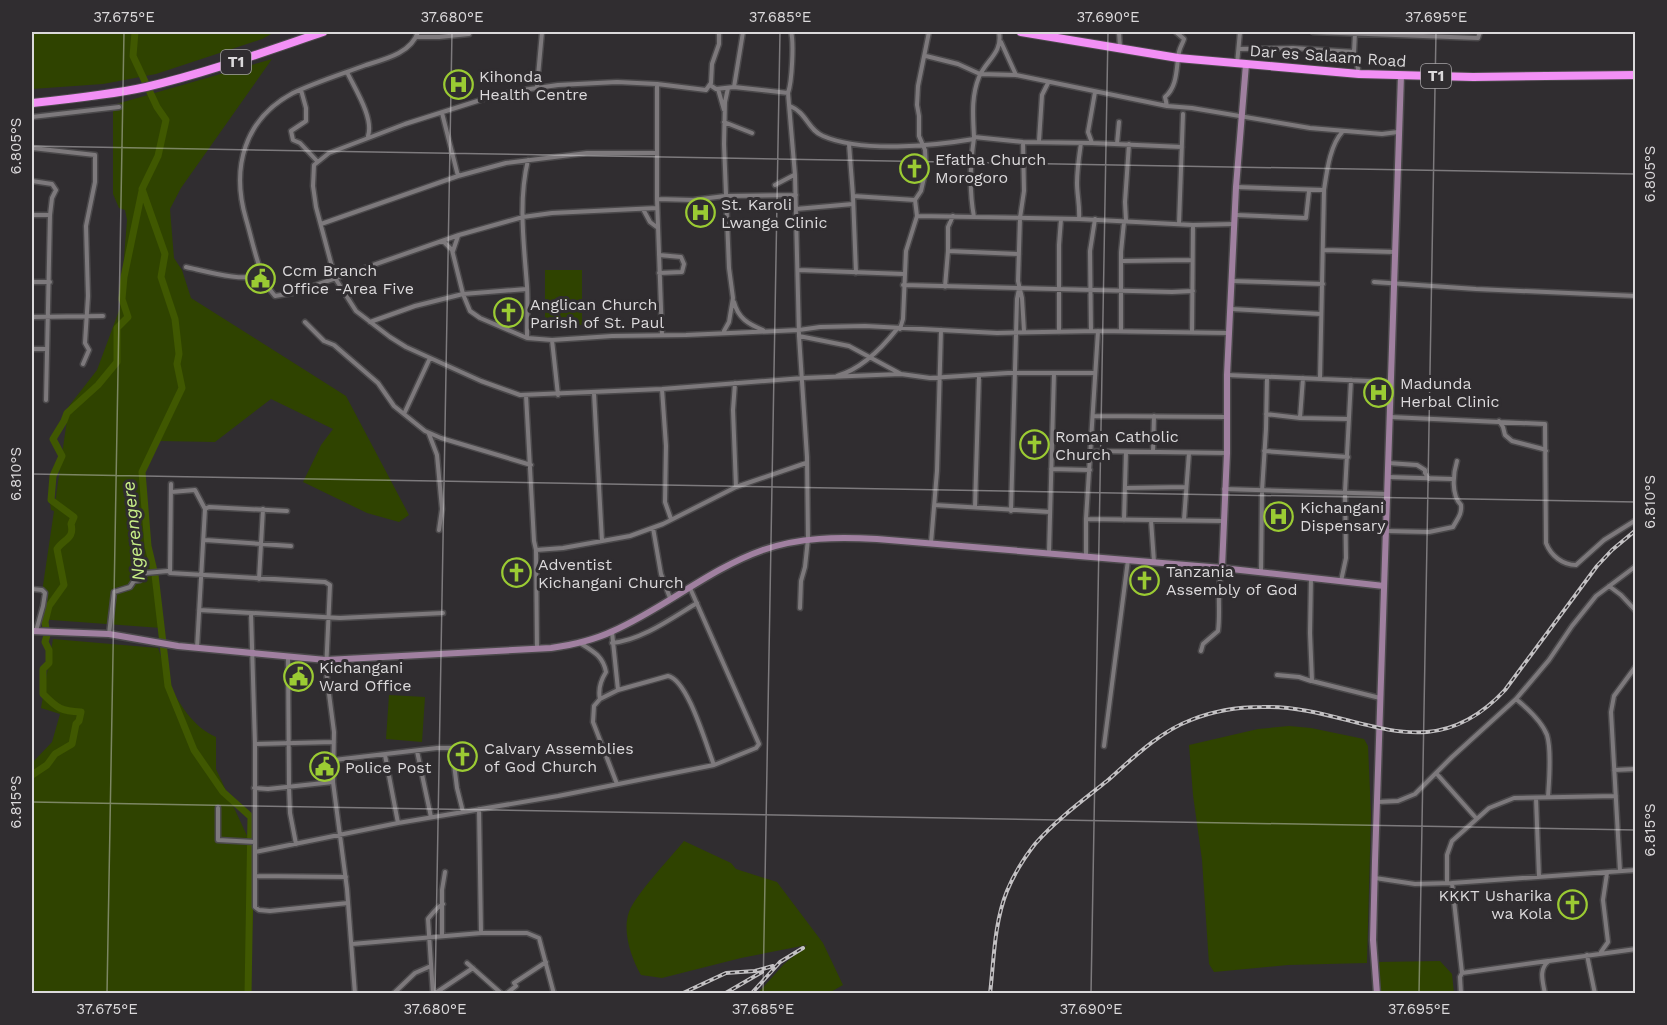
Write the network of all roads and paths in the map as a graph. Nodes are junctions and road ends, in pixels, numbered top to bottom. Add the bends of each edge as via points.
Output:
1 (323, 32) edge
2 (542, 32) edge
3 (720, 32) edge
4 (742, 32) edge
5 (791, 32) edge
6 (929, 32) edge
7 (999, 32) edge
8 (1021, 32) edge
9 (1119, 32) edge
10 (1176, 32) edge
11 (1240, 32) edge
12 (1313, 32) edge
13 (1355, 32) edge
14 (1480, 32) edge
15 (417, 34) edge
16 (469, 34) dead end
17 (1413, 34) edge
18 (1000, 42) junction
19 (1120, 49) junction
20 (1239, 49) junction
21 (1354, 52) junction
22 (925, 56) junction
23 (1178, 58) junction
24 (1237, 64) junction
25 (1246, 64) junction
26 (347, 72) junction
27 (980, 74) junction
28 (1359, 74) junction
29 (1016, 75) junction
30 (1401, 75) junction
31 (1635, 75) edge
32 (1048, 83) junction
33 (657, 84) junction
34 (710, 85) junction
35 (537, 87) junction
36 (734, 87) junction
37 (728, 88) junction
38 (718, 89) junction
39 (301, 90) junction
40 (1095, 92) junction
41 (788, 93) junction
42 (32, 103) edge
43 (790, 106) junction
44 (1167, 106) junction
45 (119, 107) dead end
46 (442, 113) junction
47 (1182, 114) dead end
48 (32, 117) edge
49 (725, 117) junction
50 (1241, 117) junction
51 (724, 122) junction
52 (1119, 122) dead end
53 (1343, 130) junction
54 (1399, 132) junction
55 (752, 133) dead end
56 (368, 137) junction
57 (974, 138) junction
58 (1039, 141) junction
59 (1023, 142) junction
60 (1081, 143) junction
61 (1092, 143) junction
62 (849, 144) junction
63 (921, 144) junction
64 (1117, 144) junction
65 (1129, 144) junction
66 (1182, 147) junction
67 (32, 148) edge
68 (656, 153) junction
69 (528, 160) junction
70 (317, 161) junction
71 (795, 175) junction
72 (458, 176) junction
73 (32, 181) edge
74 (775, 185) dead end
75 (1236, 187) junction
76 (1324, 190) junction
77 (1309, 191) junction
78 (795, 195) junction
79 (725, 196) junction
80 (853, 196) junction
81 (657, 199) junction
82 (915, 200) junction
83 (853, 204) junction
84 (657, 208) junction
85 (643, 209) junction
86 (796, 209) junction
87 (32, 215) edge
88 (50, 215) junction
89 (1236, 215) junction
90 (917, 216) junction
91 (953, 216) junction
92 (523, 217) junction
93 (974, 217) junction
94 (1020, 218) junction
95 (1061, 219) junction
96 (1079, 219) junction
97 (1095, 219) junction
98 (1125, 222) junction
99 (321, 224) junction
100 (1179, 224) junction
101 (1235, 224) junction
102 (1194, 225) junction
103 (659, 229) junction
104 (459, 235) junction
105 (443, 241) junction
106 (1324, 250) junction
107 (948, 251) junction
108 (453, 252) junction
109 (1395, 252) junction
110 (1019, 254) junction
111 (659, 255) junction
112 (1192, 260) junction
113 (1123, 261) junction
114 (186, 267) dead end
115 (798, 270) junction
116 (659, 273) junction
117 (856, 273) junction
118 (262, 274) junction
119 (904, 274) junction
120 (335, 278) junction
121 (1232, 280) junction
122 (32, 282) edge
123 (50, 282) junction
124 (1374, 282) dead end
125 (1394, 282) junction
126 (1323, 284) junction
127 (903, 285) junction
128 (945, 287) junction
129 (527, 289) junction
130 (1019, 289) junction
131 (1059, 290) junction
132 (1091, 290) junction
133 (1122, 291) junction
134 (1192, 291) junction
135 (463, 294) junction
136 (1635, 296) edge
137 (733, 298) junction
138 (1231, 309) junction
139 (1321, 314) junction
140 (48, 316) junction
141 (87, 316) junction
142 (103, 316) dead end
143 (32, 317) edge
144 (305, 322) dead end
145 (369, 322) junction
146 (899, 329) junction
147 (799, 330) junction
148 (941, 330) junction
149 (767, 331) junction
150 (1091, 331) junction
151 (1098, 331) junction
152 (1121, 331) junction
153 (723, 332) junction
154 (1017, 332) junction
155 (1024, 332) junction
156 (1059, 332) junction
157 (1192, 332) junction
158 (1230, 333) junction
159 (662, 335) junction
160 (799, 336) junction
161 (527, 338) junction
162 (552, 340) junction
163 (32, 349) edge
164 (47, 349) junction
165 (870, 357) junction
166 (430, 358) junction
167 (83, 364) dead end
168 (1054, 373) junction
169 (1095, 373) junction
170 (901, 374) junction
171 (1016, 374) junction
172 (979, 375) junction
173 (1227, 375) junction
174 (830, 377) junction
175 (940, 377) junction
176 (803, 378) junction
177 (1267, 378) junction
178 (1303, 378) junction
179 (1320, 379) junction
180 (1351, 380) junction
181 (1391, 382) junction
182 (735, 383) junction
183 (663, 389) junction
184 (594, 393) junction
185 (526, 395) junction
186 (558, 395) junction
187 (46, 400) dead end
188 (404, 414) junction
189 (1266, 414) junction
190 (1093, 416) junction
191 (1154, 416) junction
192 (1226, 417) junction
193 (1390, 417) junction
194 (1300, 418) junction
195 (1349, 419) junction
196 (1499, 421) junction
197 (428, 433) junction
198 (1091, 451) junction
199 (1126, 452) junction
200 (1154, 452) junction
201 (1264, 452) junction
202 (1547, 452) junction
203 (1189, 453) junction
204 (1227, 453) junction
205 (1348, 457) junction
206 (1457, 461) dead end
207 (806, 463) junction
208 (1388, 463) junction
209 (531, 465) junction
210 (1051, 469) junction
211 (1090, 470) junction
212 (1388, 477) junction
213 (1429, 479) junction
214 (1452, 479) junction
215 (171, 484) dead end
216 (736, 486) junction
217 (1186, 487) junction
218 (1126, 488) junction
219 (1224, 489) junction
220 (1262, 491) junction
221 (171, 492) junction
222 (1345, 492) junction
223 (1387, 494) junction
224 (934, 505) junction
225 (975, 507) junction
226 (205, 509) junction
227 (263, 509) junction
228 (287, 511) dead end
229 (1011, 511) junction
230 (1050, 512) junction
231 (671, 519) junction
232 (1086, 519) junction
233 (1124, 520) junction
234 (1151, 520) junction
235 (1184, 520) junction
236 (1635, 520) edge
237 (1223, 521) junction
238 (653, 528) junction
239 (439, 530) dead end
240 (1386, 531) junction
241 (808, 539) junction
242 (205, 540) junction
243 (602, 541) junction
244 (931, 543) junction
245 (261, 544) junction
246 (291, 546) dead end
247 (536, 550) junction
248 (1049, 553) junction
249 (1086, 556) junction
250 (1128, 560) junction
251 (1154, 562) junction
252 (1635, 566) edge
253 (1222, 568) junction
254 (168, 571) junction
255 (1261, 572) junction
256 (201, 577) junction
257 (1311, 578) junction
258 (259, 579) junction
259 (1341, 581) junction
260 (1384, 586) junction
261 (1609, 586) junction
262 (690, 588) junction
263 (32, 590) edge
264 (670, 598) junction
265 (697, 603) junction
266 (800, 608) dead end
267 (199, 610) junction
268 (1635, 611) edge
269 (442, 612) dead end
270 (251, 613) junction
271 (327, 617) junction
272 (34, 631) edge
273 (612, 632) junction
274 (109, 634) junction
275 (578, 643) junction
276 (612, 643) junction
277 (197, 648) junction
278 (537, 649) junction
279 (1201, 651) dead end
280 (253, 653) junction
281 (288, 657) junction
282 (318, 660) junction
283 (326, 660) junction
284 (337, 660) junction
285 (614, 660) junction
286 (1635, 666) edge
287 (606, 669) junction
288 (1310, 670) junction
289 (326, 671) junction
290 (1277, 675) dead end
291 (1299, 677) junction
292 (1312, 681) junction
293 (618, 690) junction
294 (1380, 698) junction
295 (600, 699) junction
296 (1516, 699) junction
297 (334, 742) junction
298 (287, 743) junction
299 (255, 744) junction
300 (1104, 746) dead end
301 (417, 751) junction
302 (385, 755) junction
303 (334, 760) junction
304 (714, 765) junction
305 (1635, 769) edge
306 (1614, 770) junction
307 (1436, 773) junction
308 (333, 782) junction
309 (617, 784) junction
310 (254, 788) junction
311 (289, 788) junction
312 (1616, 796) junction
313 (1536, 798) junction
314 (1546, 798) junction
315 (1377, 802) junction
316 (218, 808) dead end
317 (1536, 808) junction
318 (479, 809) junction
319 (463, 812) junction
320 (431, 817) junction
321 (1476, 818) junction
322 (398, 823) junction
323 (339, 835) junction
324 (255, 842) junction
325 (296, 844) junction
326 (255, 852) junction
327 (1635, 870) edge
328 (1620, 871) junction
329 (445, 872) dead end
330 (1606, 873) junction
331 (256, 876) junction
332 (346, 877) junction
333 (1539, 877) junction
334 (1375, 878) junction
335 (1450, 883) junction
336 (348, 903) junction
337 (443, 904) junction
338 (481, 933) junction
339 (442, 936) junction
340 (429, 937) junction
341 (352, 944) junction
342 (1635, 949) edge
343 (1601, 952) junction
344 (1587, 955) junction
345 (1549, 960) junction
346 (546, 962) junction
347 (467, 963) dead end
348 (431, 966) junction
349 (473, 968) junction
350 (1462, 973) junction
351 (356, 993) edge
352 (393, 993) edge
353 (434, 993) edge
354 (504, 993) edge
355 (554, 993) edge
356 (1377, 993) edge
357 (1461, 993) edge
358 (1545, 993) edge
359 (1594, 993) edge

1 - 42 highway, T1 via 217,68 148,86
2 - 35 street
3 - 34 street
4 - 36 street
5 - 41 street via 792,81
6 - 22 street
7 - 18 street
8 - 19 highway, Dar es Salaam Road / T1
9 - 19 street
10 - 23 street via 1184,39
11 - 20 street
12 - 13 street
13 - 17 street
13 - 21 street
14 - 17 street via 1478,38
15 - 16 street
15 - 26 street via 402,51
18 - 27 street
18 - 29 street
19 - 23 highway, Dar es Salaam Road / T1
20 - 21 street
20 - 24 street
21 - 28 street
22 - 27 street
22 - 63 street via 917,105
23 - 24 highway, Dar es Salaam Road / T1
23 - 44 street via 1171,92 1165,97
24 - 25 highway, Dar es Salaam Road / T1
25 - 28 highway, Dar es Salaam Road / T1
25 - 50 street
26 - 39 street
26 - 56 street via 367,118
27 - 29 street
27 - 57 street via 972,98
28 - 30 highway, Dar es Salaam Road / T1
29 - 32 street
30 - 31 highway, Dar es Salaam Road / T1
30 - 54 street
32 - 40 street
32 - 58 street via 1042,95
33 - 34 street via 706,90
33 - 35 street via 600,82
33 - 68 street
34 - 38 street
35 - 46 street
36 - 37 street
36 - 41 street
37 - 38 street
37 - 49 street
38 - 49 street
39 - 70 street via 306,121 292,130 292,136
39 - 118 street via 279,103 258,123 243,154 243,210
40 - 44 street
40 - 61 street via 1088,132
41 - 43 street
43 - 62 street via 800,110 821,136
43 - 71 street
44 - 50 street
45 - 48 street
46 - 56 street
46 - 72 street
47 - 66 street
49 - 51 street
50 - 53 street
50 - 75 street
51 - 55 street
51 - 79 street
52 - 64 street
53 - 54 street
53 - 76 street via 1328,162
54 - 109 street
56 - 70 street
57 - 59 street
57 - 63 street
57 - 93 street via 970,164
58 - 59 street
58 - 60 street
59 - 94 street
60 - 61 street
60 - 96 street via 1077,168
61 - 64 street
62 - 63 street
62 - 80 street
63 - 82 street via 926,150 926,169
64 - 65 street
65 - 66 street
65 - 98 street
66 - 100 street
67 - 141 street via 95,155 96,182 86,226
68 - 69 street via 587,153
68 - 81 street
69 - 72 street
69 - 92 street
70 - 99 street via 313,186
71 - 74 street
71 - 78 street
72 - 99 street
73 - 88 street via 55,187
75 - 77 street
75 - 89 street
76 - 77 street
76 - 106 street
77 - 89 street via 1306,218
78 - 79 street
78 - 86 street
79 - 81 street
79 - 137 street
80 - 82 street
80 - 83 street
81 - 84 street
82 - 90 street
83 - 86 street
83 - 117 street
84 - 85 street
84 - 103 street
85 - 92 street
85 - 103 street
86 - 115 street
87 - 88 street
88 - 123 street
89 - 101 street
90 - 91 street
90 - 119 street via 906,250
91 - 93 street
91 - 107 street via 948,227
92 - 104 street
92 - 129 street
93 - 94 street
94 - 95 street
94 - 110 street
95 - 96 street
95 - 131 street
96 - 97 street
97 - 98 street
97 - 132 street via 1090,241
98 - 100 street
98 - 113 street
99 - 120 street
100 - 102 street
101 - 102 street
101 - 121 street
102 - 112 street
103 - 111 street
104 - 105 street
104 - 108 street
105 - 108 street
105 - 120 street
106 - 109 street
106 - 126 street
107 - 110 street
107 - 128 street
108 - 135 street
109 - 125 street
110 - 130 street
111 - 116 street
111 - 116 street via 681,257 684,264 682,272
112 - 113 street
112 - 134 street
113 - 133 street
114 - 118 street via 242,277
115 - 117 street
115 - 147 street
116 - 159 street
117 - 119 street
118 - 120 street via 277,297
119 - 127 street
120 - 145 street via 352,306
121 - 126 street
121 - 138 street
122 - 123 street
123 - 140 street
124 - 125 street
125 - 136 street
125 - 181 street
126 - 139 street
127 - 128 street
127 - 146 street via 903,319
128 - 130 street
129 - 135 street
129 - 161 street
130 - 131 street
130 - 154 street
130 - 155 street
131 - 132 street
131 - 156 street
132 - 133 street
132 - 150 street
133 - 134 street
133 - 152 street
134 - 157 street
135 - 145 street
135 - 161 street via 473,313
137 - 149 street via 742,319
137 - 153 street
138 - 139 street
138 - 158 street
139 - 179 street
140 - 141 street
140 - 143 street
140 - 164 street
141 - 142 street
141 - 167 street via 85,343 89,350
144 - 188 street via 378,383
145 - 166 street
146 - 147 street via 866,326
146 - 148 street
146 - 165 street
147 - 149 street
147 - 160 street
148 - 154 street
148 - 175 street
149 - 153 street
150 - 151 street
150 - 156 street
151 - 152 street
151 - 169 street
152 - 157 street
153 - 159 street
154 - 155 street
154 - 171 street
155 - 156 street
157 - 158 street
158 - 173 street
159 - 162 street
160 - 165 street via 849,346
160 - 176 street
161 - 162 street
162 - 186 street
163 - 164 street
164 - 187 street
165 - 170 street
165 - 174 street via 845,373
166 - 185 street via 481,381
166 - 188 street
168 - 169 street
168 - 171 street
168 - 210 street
169 - 190 street
170 - 174 street
170 - 175 street
171 - 172 street
171 - 229 street
172 - 175 street
172 - 225 street
173 - 177 street
173 - 192 street
174 - 176 street
175 - 224 street
176 - 182 street
176 - 207 street
177 - 178 street
177 - 189 street
178 - 179 street
178 - 194 street
179 - 180 street
180 - 181 street
180 - 195 street
181 - 193 street
182 - 183 street
182 - 216 street
183 - 184 street
183 - 231 street via 665,502
184 - 186 street
184 - 243 street
185 - 186 street
185 - 209 street
188 - 197 street
189 - 194 street
189 - 201 street
190 - 191 street
190 - 198 street
191 - 192 street
191 - 200 street
192 - 204 street
193 - 196 street
193 - 208 street
194 - 195 street
195 - 205 street
196 - 202 street via 1510,440
196 - 202 street via 1545,424
197 - 209 street
197 - 239 street via 438,455 442,509
198 - 199 street
198 - 211 street
199 - 200 street
199 - 218 street
200 - 203 street
201 - 205 street
201 - 220 street
202 - 236 street via 1546,543 1559,560 1576,565
203 - 204 street
203 - 217 street
204 - 219 street
205 - 222 street
206 - 214 street
207 - 216 street
207 - 241 street
208 - 212 street
208 - 213 street via 1420,466
209 - 247 street
210 - 211 street
210 - 230 street
211 - 232 street
212 - 213 street
212 - 223 street
213 - 214 street
214 - 240 street via 1462,509 1453,527 1429,532
215 - 221 street
216 - 231 street
217 - 218 street
217 - 235 street
218 - 233 street
219 - 220 street
219 - 237 street
220 - 222 street
220 - 255 street
221 - 226 street via 195,490
221 - 254 street
222 - 223 street
222 - 259 street via 1346,558
223 - 240 street
224 - 225 street
224 - 244 street
225 - 229 street
226 - 227 street
226 - 242 street
227 - 228 street
227 - 245 street
229 - 230 street
230 - 248 street
231 - 238 street
232 - 233 street
232 - 249 street
233 - 234 street
234 - 235 street
234 - 251 street
235 - 237 street
237 - 253 street
238 - 243 street
238 - 264 street via 661,574
240 - 260 street
241 - 244 street via 848,537
241 - 262 street via 760,551
241 - 266 street
242 - 245 street
242 - 256 street
243 - 247 street
244 - 248 street
245 - 246 street
245 - 258 street
247 - 278 street
248 - 249 street
249 - 250 street
250 - 251 street
250 - 300 street
251 - 253 street
252 - 261 street
253 - 255 street
253 - 279 street via 1218,631 1203,644
254 - 256 street
254 - 274 street via 146,573 130,587 114,592
255 - 257 street
256 - 258 street
256 - 267 street
257 - 259 street
257 - 288 street
258 - 271 street via 328,583
259 - 260 street
260 - 294 street
261 - 268 street
261 - 296 street via 1596,596
262 - 264 street
262 - 265 street
263 - 272 street via 45,593
264 - 273 street
265 - 276 street via 644,633
265 - 304 street via 759,744 752,751
267 - 270 street
267 - 277 street
269 - 271 street
270 - 271 street
270 - 280 street
271 - 283 street
272 - 274 street
273 - 275 street
273 - 276 street
274 - 277 street
275 - 278 street
275 - 287 street via 598,654
276 - 285 street
277 - 280 street
278 - 284 street
280 - 281 street
280 - 299 street
281 - 282 street
281 - 298 street
282 - 283 street
282 - 289 street
283 - 284 street
283 - 289 street
284 - 289 street
285 - 287 street
285 - 293 street
286 - 306 street via 1612,701
287 - 295 street via 598,690
288 - 291 street
288 - 292 street
289 - 297 street
290 - 291 street
291 - 292 street
292 - 294 street
293 - 295 street
293 - 304 street via 668,676 676,679 685,690
294 - 315 street
295 - 309 street via 592,718
296 - 307 street
296 - 314 street via 1547,736
297 - 298 street
297 - 303 street
298 - 299 street
298 - 311 street
299 - 310 street
301 - 302 street
301 - 319 street via 453,750
301 - 320 street
302 - 303 street
302 - 322 street
303 - 308 street
304 - 309 street
305 - 306 street
306 - 312 street
307 - 315 street via 1406,799
307 - 321 street
308 - 311 street
308 - 323 street
309 - 318 street
310 - 311 street
310 - 324 street
311 - 325 street
312 - 314 street
312 - 328 street
313 - 314 street
313 - 317 street
313 - 321 street via 1505,800
314 - 317 street
315 - 334 street
316 - 324 street via 218,840
317 - 333 street
318 - 319 street
318 - 338 street
319 - 320 street
320 - 322 street
321 - 335 street via 1448,849
322 - 323 street
323 - 325 street
323 - 332 street
324 - 326 street
325 - 326 street
326 - 331 street
327 - 328 street
328 - 330 street
329 - 337 street
330 - 333 street
330 - 343 street via 1603,900 1608,942
331 - 332 street
331 - 336 street via 255,907 259,910
332 - 336 street
333 - 335 street
334 - 335 street via 1415,884
334 - 356 street via 1373,948
335 - 350 street
336 - 341 street
337 - 339 street
337 - 340 street via 428,919
338 - 339 street
338 - 346 street via 532,933 539,938
339 - 340 street
340 - 341 street
340 - 348 street
341 - 351 street
342 - 343 street
343 - 344 street
344 - 345 street
344 - 359 street
345 - 350 street
345 - 358 street via 1542,970
346 - 354 street
346 - 355 street
347 - 349 street
348 - 352 street via 415,973
348 - 353 street
349 - 353 street
349 - 354 street
350 - 357 street

